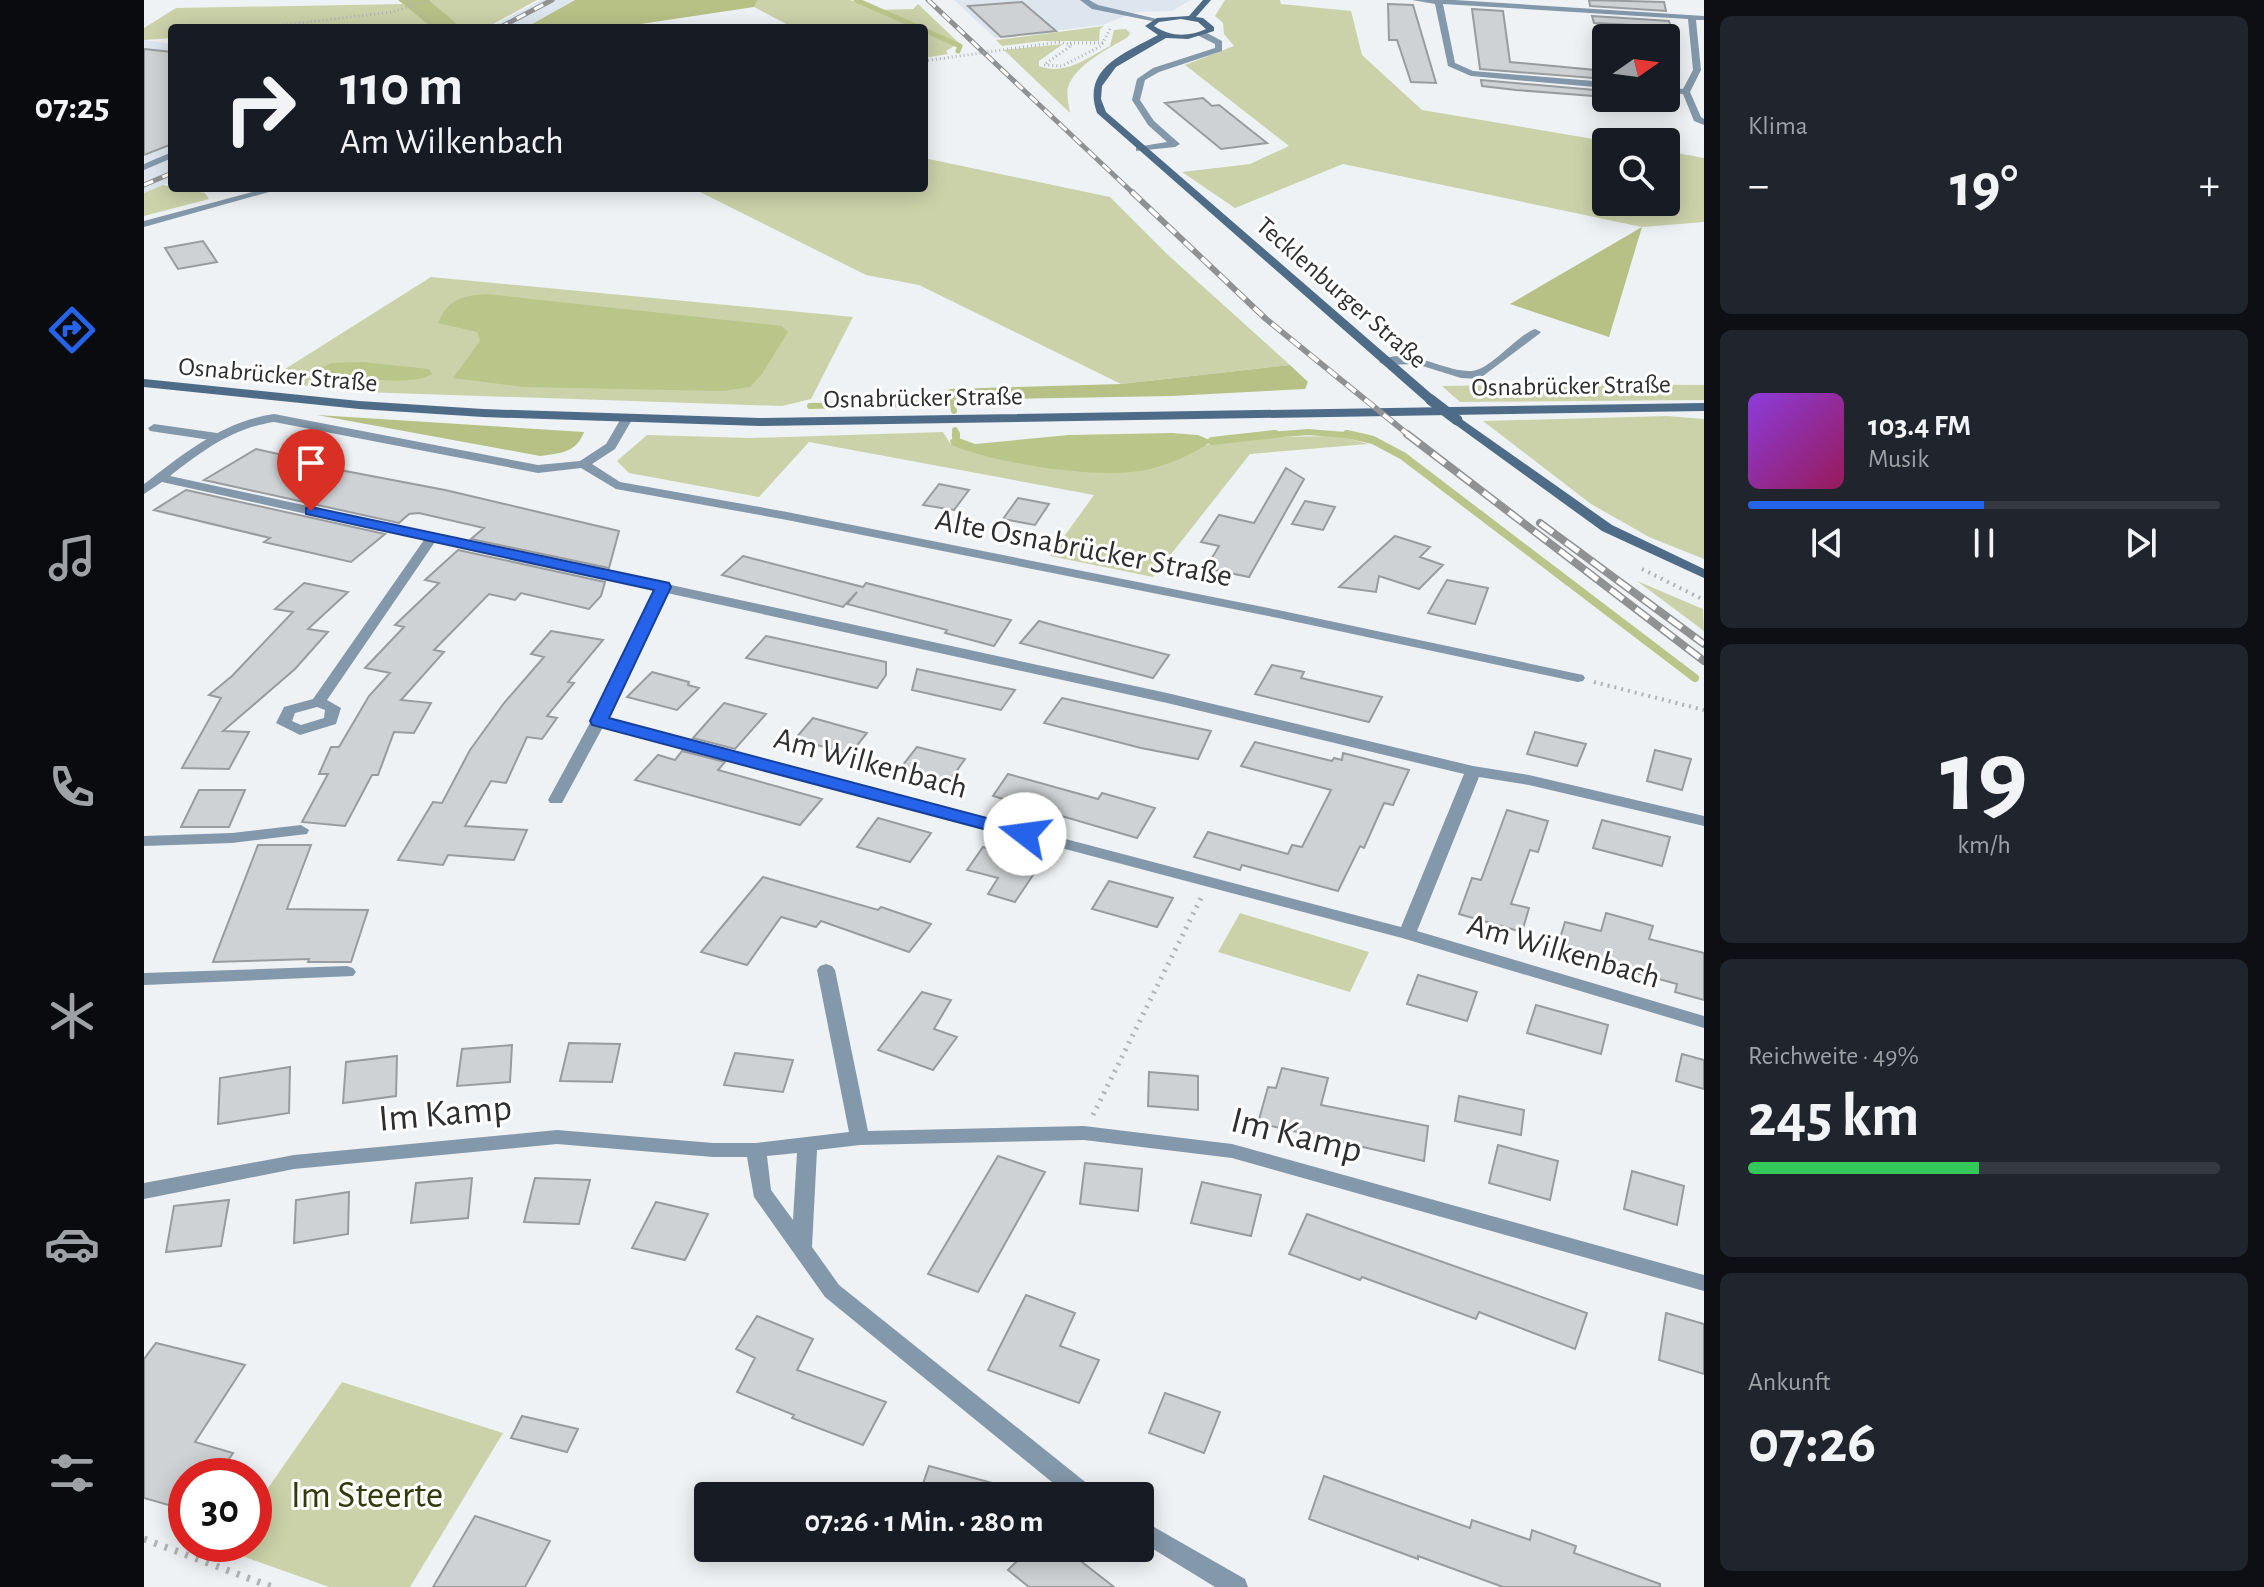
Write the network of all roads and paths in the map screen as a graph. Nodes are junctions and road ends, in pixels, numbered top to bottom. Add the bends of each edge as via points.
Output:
1 (407, 0) edge
2 (430, 0) edge
3 (1084, 0) edge
4 (1207, 0) edge
5 (1416, 0) edge
6 (1438, 1) edge
7 (415, 7) junction
8 (1692, 17) junction
9 (1191, 18) junction
10 (1704, 18) edge
11 (1157, 20) junction
12 (289, 24) edge
13 (431, 24) edge
14 (1119, 25) dead end
15 (1202, 34) junction
16 (1164, 35) junction
17 (1070, 43) junction
18 (1105, 43) junction
19 (928, 60) edge
20 (1592, 84) edge
21 (1680, 91) edge
22 (1686, 92) junction
23 (1704, 122) edge
24 (1139, 149) junction
25 (168, 157) edge
26 (144, 167) edge
27 (263, 192) edge
28 (144, 224) edge
29 (1535, 332) dead end
30 (1385, 362) junction
31 (144, 383) edge
32 (1704, 407) edge
33 (627, 418) junction
34 (154, 428) dead end
35 (217, 437) junction
36 (583, 464) junction
37 (160, 478) junction
38 (144, 490) edge
39 (432, 537) junction
40 (1704, 574) edge
41 (663, 587) junction
42 (1578, 678) joint
43 (318, 702) dead end
44 (1704, 710) edge
45 (599, 721) junction
46 (1473, 771) junction
47 (556, 800) dead end
48 (1704, 821) edge
49 (301, 830) dead end
50 (144, 841) edge
51 (1208, 883) junction
52 (1407, 934) junction
53 (826, 970) dead end
54 (347, 972) dead end
55 (144, 979) edge
56 (1704, 1022) edge
57 (1084, 1133) junction
58 (860, 1138) junction
59 (807, 1145) junction
60 (756, 1150) junction
61 (144, 1191) edge
62 (801, 1251) junction
63 (1704, 1283) edge
64 (1069, 1482) edge
65 (1154, 1537) edge
66 (144, 1539) edge
67 (272, 1587) edge
68 (1236, 1587) edge

1 - 7 path
2 - 7 path
3 - 11 street
4 - 9 street
5 - 6 street
6 - 8 street
6 - 20 street via 1451,64 1471,73
7 - 12 path
7 - 13 path
8 - 10 street
8 - 22 street via 1697,70
9 - 11 street
9 - 15 street via 1211,26
11 - 16 street via 1149,26
14 - 18 path via 1108,29
15 - 16 street
15 - 24 street via 1219,43 1219,49 1141,79 1136,100 1151,123 1175,144
16 - 24 street, Tecklenburger Straße via 1116,63 1094,87 1102,113
17 - 18 path
17 - 18 path via 1044,65 1062,66
17 - 19 path, bridge
21 - 22 street
22 - 23 street via 1697,119
24 - 30 street, Tecklenburger Straße
25 - 26 street
27 - 28 street
29 - 30 street via 1479,375 1417,361
30 - 40 street, Tecklenburger Straße, bridge via 1607,528
31 - 33 street, Osnabrücker Straße via 359,405
32 - 33 street, Osnabrücker Straße via 760,422
33 - 36 street via 611,446
34 - 35 street
35 - 36 street via 253,419 274,418 538,469
35 - 37 street
36 - 42 street, Alte Osnabrücker Straße via 616,485
37 - 38 street
37 - 39 street
39 - 41 street
39 - 43 street
41 - 45 street
41 - 46 street
42 - 44 path
45 - 47 street
45 - 51 street, Am Wilkenbach
46 - 48 street
46 - 52 street
49 - 50 street
51 - 52 street, Am Wilkenbach
51 - 57 path
52 - 56 street, Am Wilkenbach
53 - 58 street
54 - 55 street
57 - 58 street, Im Kamp
57 - 63 street, Im Kamp via 1232,1151
58 - 59 street, Im Kamp
59 - 60 street, Im Kamp
59 - 62 street
60 - 61 street, Im Kamp via 557,1137 294,1162
60 - 62 street via 761,1192
62 - 64 street via 832,1291
65 - 68 street
66 - 67 path

